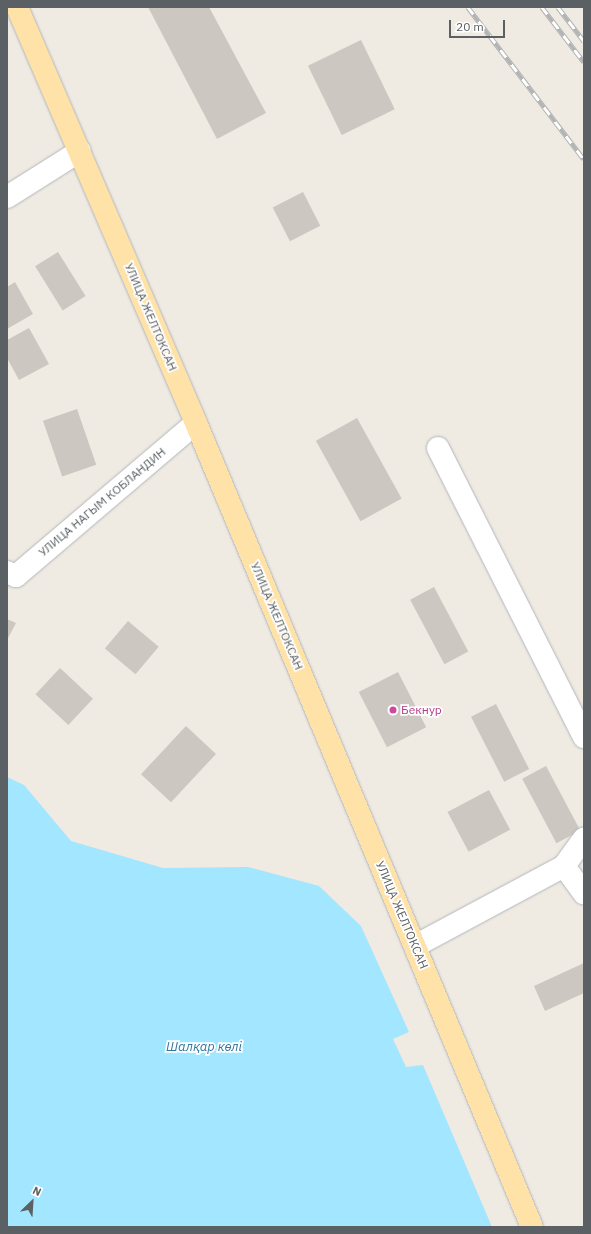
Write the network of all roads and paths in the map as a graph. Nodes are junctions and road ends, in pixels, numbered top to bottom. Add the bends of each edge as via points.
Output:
1 (18, 7) edge
2 (80, 151) junction
3 (7, 197) edge
4 (196, 423) junction
5 (438, 448) dead end
6 (7, 572) edge
7 (584, 737) edge
8 (584, 838) edge
9 (564, 866) junction
10 (584, 894) edge
11 (414, 946) junction
12 (532, 1227) edge

1 - 2 main road, УЛИЦА ЖЕЛТОКСАН
2 - 3 street
2 - 4 main road, УЛИЦА ЖЕЛТОКСАН
4 - 6 street, УЛИЦА НАГЫМ КОБЛАНДИН via 16,576
4 - 11 main road, УЛИЦА ЖЕЛТОКСАН
5 - 7 street
8 - 9 street
9 - 10 street
9 - 11 street
11 - 12 main road, УЛИЦА ЖЕЛТОКСАН

